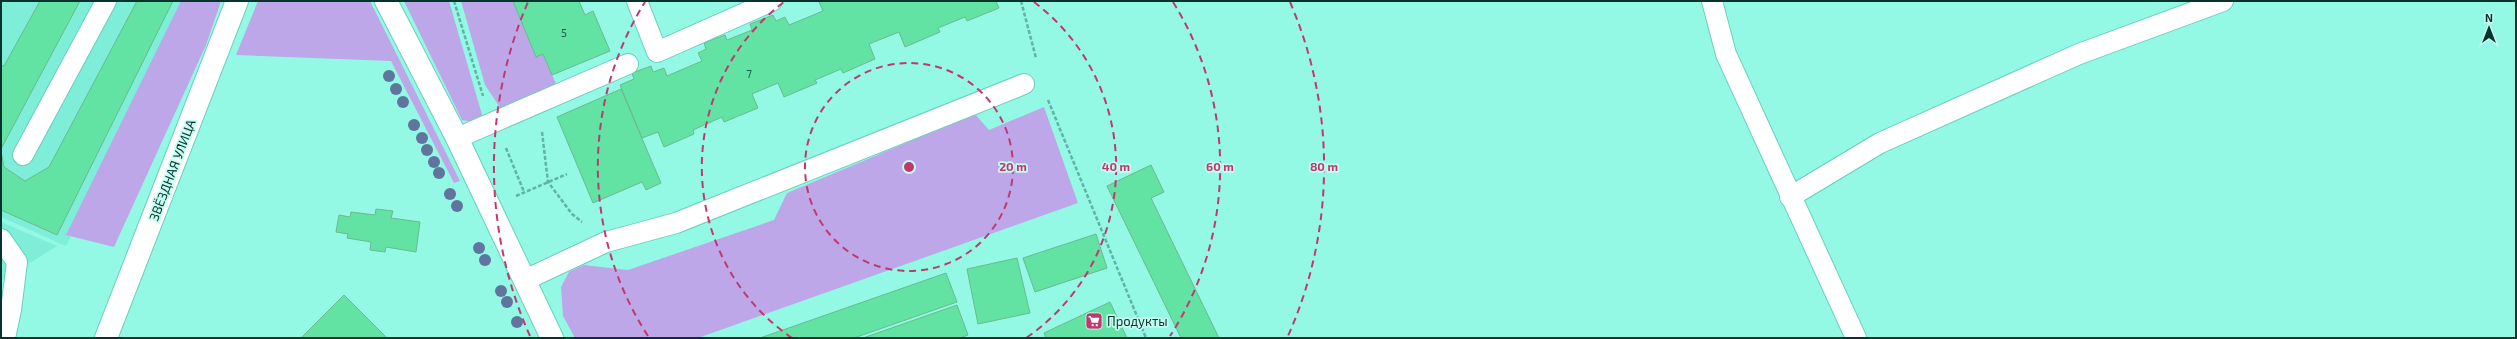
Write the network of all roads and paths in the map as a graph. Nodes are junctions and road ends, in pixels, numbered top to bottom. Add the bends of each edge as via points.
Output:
1 (106, 1) edge
2 (237, 1) edge
3 (386, 1) edge
4 (454, 1) edge
5 (637, 1) edge
6 (772, 1) edge
7 (1020, 1) edge
8 (1712, 1) edge
9 (2223, 1) edge
10 (1037, 61) dead end
11 (628, 64) dead end
12 (1024, 84) dead end
13 (1046, 95) dead end
14 (538, 103) junction
15 (496, 121) junction
16 (457, 138) junction
17 (23, 155) dead end
18 (567, 174) dead end
19 (554, 179) dead end
20 (524, 192) dead end
21 (1790, 197) junction
22 (1, 239) edge
23 (606, 242) junction
24 (525, 280) junction
25 (5, 338) edge
26 (106, 338) edge
27 (552, 338) edge
28 (1146, 338) edge
29 (1856, 338) edge

1 - 17 lane
2 - 26 street, ЗВЁЗДНАЯ УЛИЦА
3 - 16 street
4 - 15 path via 480,88
5 - 6 lane via 657,52
7 - 10 path
8 - 21 lane via 1726,54
9 - 21 lane via 2079,54 1880,142
11 - 14 lane
12 - 23 lane via 676,223
13 - 28 path
14 - 15 lane
14 - 23 path via 548,182 572,214
15 - 16 lane
15 - 20 path
16 - 24 street
18 - 19 path
21 - 29 lane
22 - 25 lane via 17,262
23 - 24 lane
24 - 27 street

